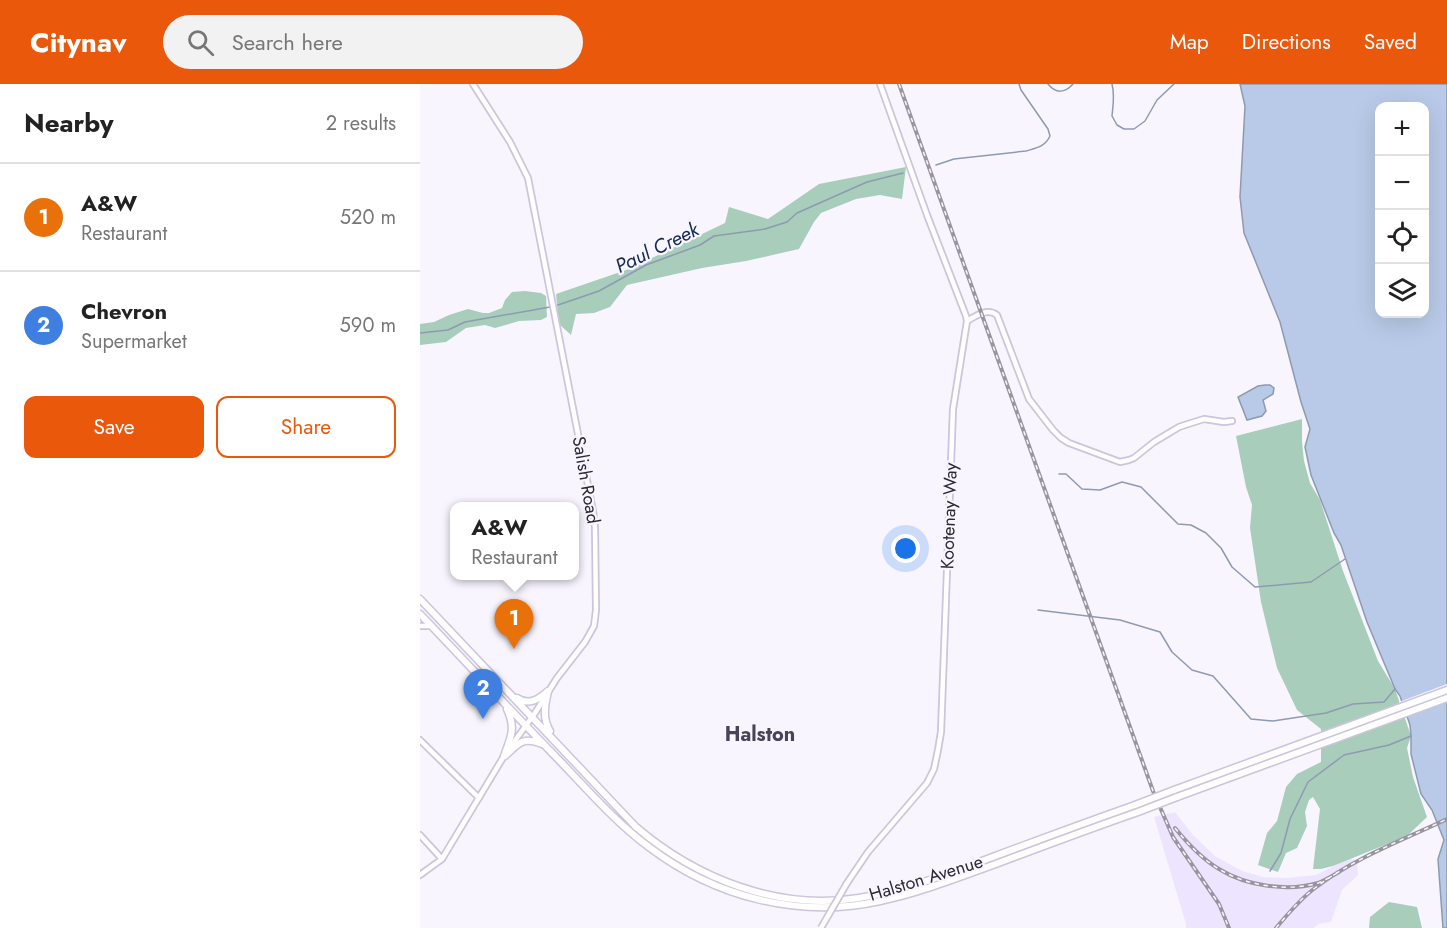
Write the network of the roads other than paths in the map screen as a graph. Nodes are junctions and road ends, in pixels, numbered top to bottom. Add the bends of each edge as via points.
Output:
1 (473, 84) edge
2 (880, 84) edge
3 (967, 321) junction
4 (1232, 421) dead end
5 (420, 599) edge
6 (420, 614) edge
7 (420, 626) edge
8 (431, 626) junction
9 (1447, 690) edge
10 (549, 691) junction
11 (509, 692) junction
12 (1447, 698) edge
13 (504, 702) junction
14 (532, 716) junction
15 (525, 726) junction
16 (420, 740) edge
17 (545, 745) junction
18 (559, 745) junction
19 (1299, 748) junction
20 (504, 756) junction
21 (479, 798) junction
22 (1136, 808) junction
23 (420, 835) edge
24 (442, 859) junction
25 (420, 875) edge
26 (821, 928) edge

1 - 10 street, Salish Road via 528,178 593,511 596,618 585,642
2 - 3 street, Kootenay Way
3 - 4 street via 986,312 997,315 1029,399 1061,438 1077,447 1120,462 1134,458 1179,427 1204,419
3 - 26 street, Kootenay Way, bridge via 953,409 941,732 934,769 927,783 868,852
5 - 11 main road, Halston Avenue
6 - 8 main road, Halston Avenue
7 - 8 street
8 - 13 main road, Halston Avenue
9 - 19 main road, Halston Avenue
10 - 11 main road via 529,702
10 - 14 street, Salish Road
10 - 18 main road via 545,718
11 - 14 main road, Halston Avenue
12 - 19 main road, Halston Avenue
13 - 15 main road, Halston Avenue
13 - 20 main road via 513,725
14 - 15 street, Salish Road
14 - 18 main road, Halston Avenue
15 - 17 main road, Halston Avenue
15 - 20 street, Salish Road
16 - 21 street
17 - 20 main road via 521,741
17 - 22 main road, Halston Avenue via 632,832 670,862 734,893 794,906 858,905 903,896
18 - 22 main road, Halston Avenue via 636,827 674,856 736,886 795,898 858,898 902,889
19 - 22 main road, Halston Avenue, bridge
20 - 21 street, Salish Road
21 - 24 street, Salish Road
23 - 24 street
24 - 25 street, Salish Road

